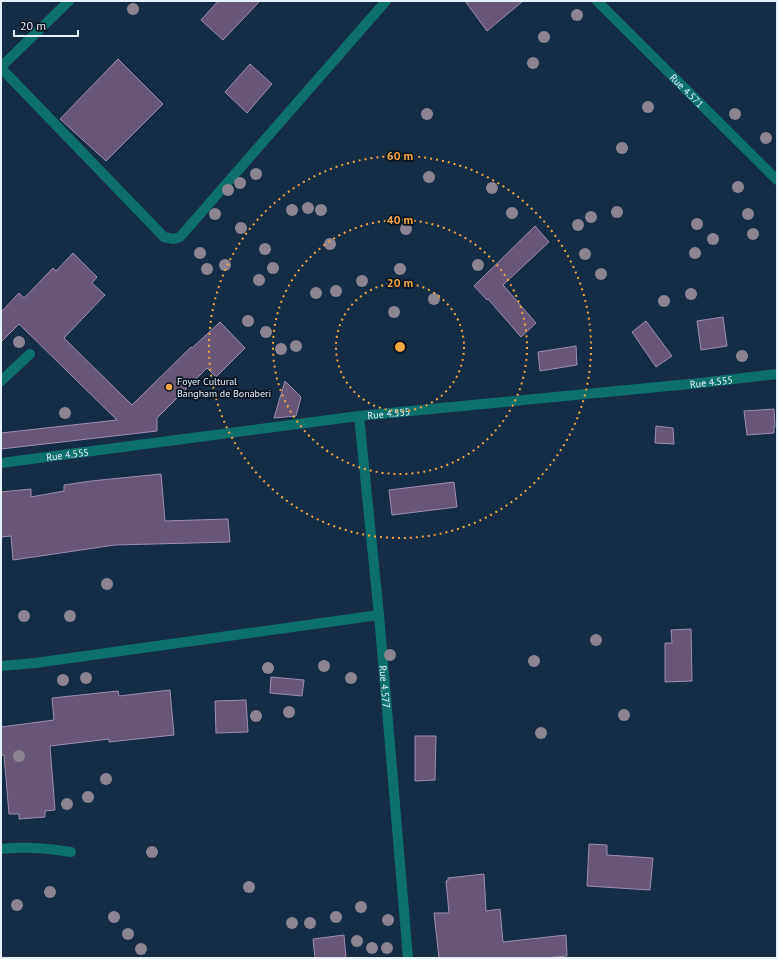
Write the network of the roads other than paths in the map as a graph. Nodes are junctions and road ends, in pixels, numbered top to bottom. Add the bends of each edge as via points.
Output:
1 (69, 1) edge
2 (386, 1) edge
3 (597, 1) edge
4 (1, 67) edge
5 (777, 180) edge
6 (30, 354) dead end
7 (777, 374) edge
8 (1, 381) edge
9 (359, 416) junction
10 (1, 463) edge
11 (379, 615) junction
12 (1, 666) edge
13 (1, 849) edge
14 (71, 852) dead end
15 (408, 958) edge

1 - 4 street
2 - 4 street via 180,237 174,239 164,237
3 - 5 street, Rue 4.571
6 - 8 street
7 - 9 street, Rue 4.555
9 - 10 street, Rue 4.555
9 - 11 street, Rue 4.577
11 - 12 street
11 - 15 street, Rue 4.577
13 - 14 street via 20,847

